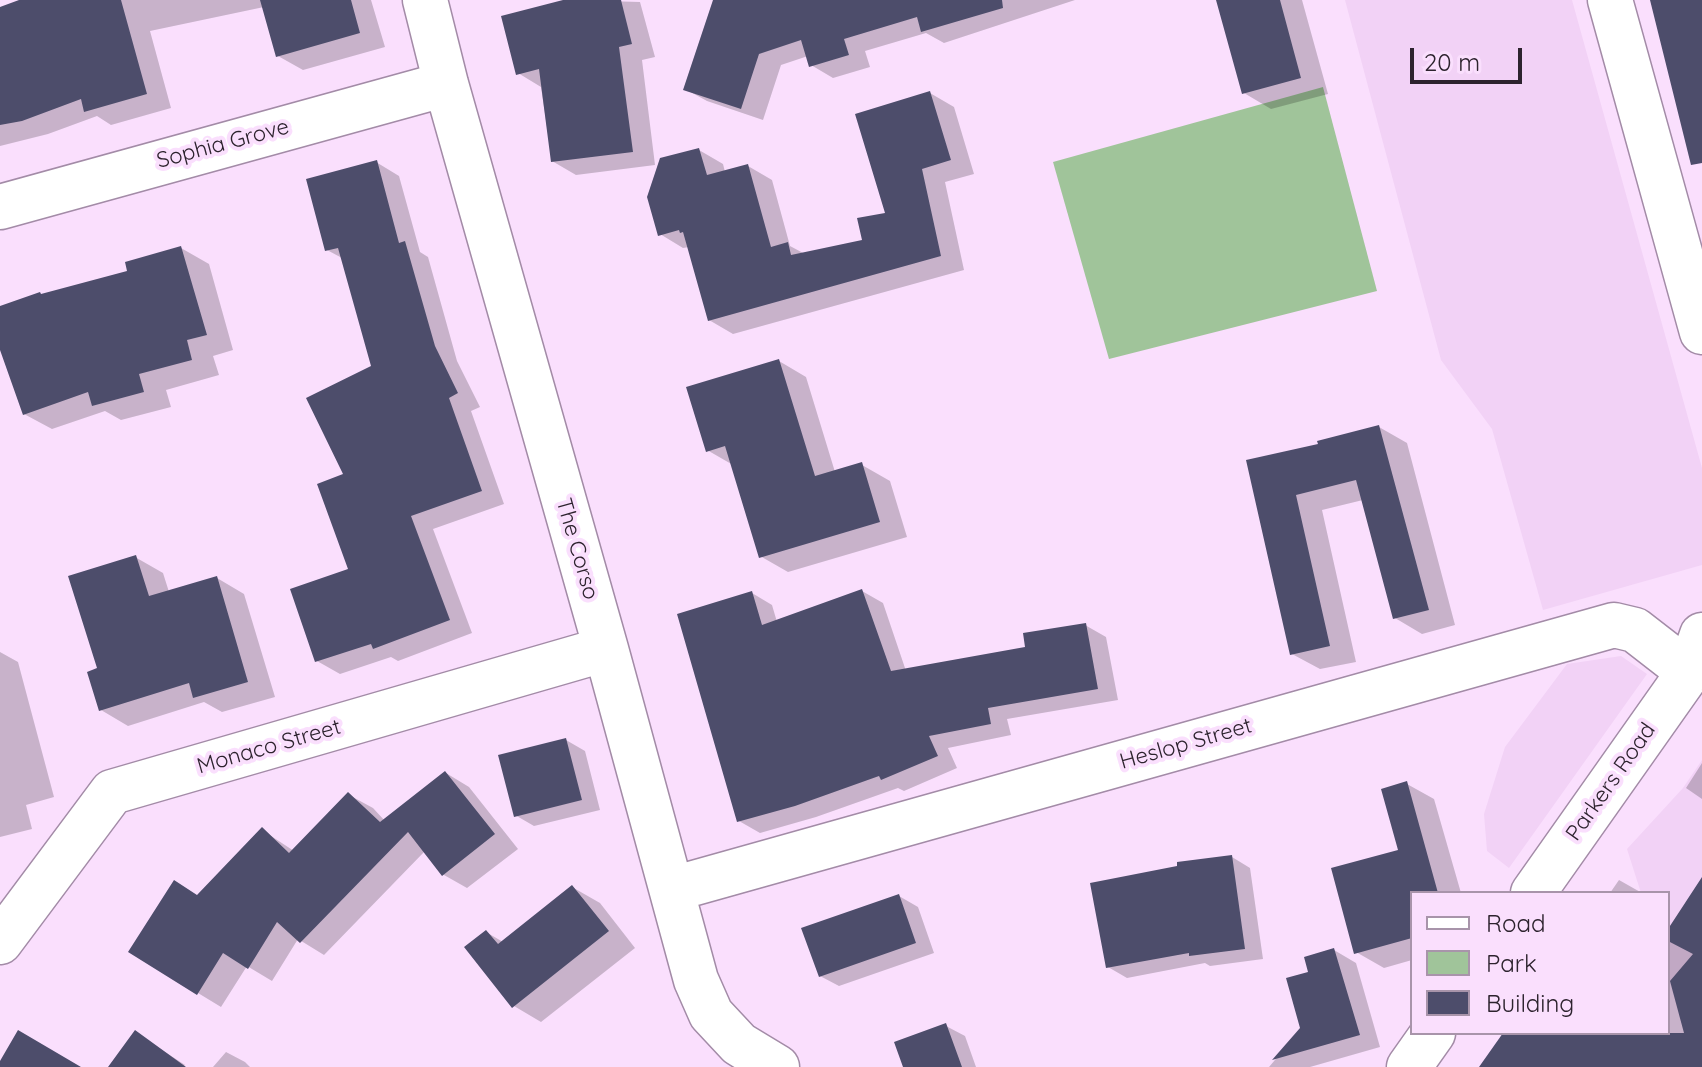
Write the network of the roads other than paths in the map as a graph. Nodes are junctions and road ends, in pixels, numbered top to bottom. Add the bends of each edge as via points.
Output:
1 (425, 0) edge
2 (1610, 0) edge
3 (446, 84) junction
4 (0, 207) edge
5 (1702, 332) edge
6 (606, 649) junction
7 (1698, 658) edge
8 (673, 889) junction
9 (1534, 891) edge
10 (0, 942) edge
11 (1432, 1035) edge
12 (777, 1067) edge
13 (1409, 1067) edge

1 - 3 street, The Corso
2 - 5 street
3 - 4 street, Sophia Grove
3 - 6 street, The Corso
6 - 8 street, The Corso
6 - 10 street, Monaco Street via 112,792
7 - 8 street, Heslop Street via 1614,625
7 - 9 street, Parkers Road
8 - 12 street, The Corso via 696,980 711,1014 739,1044
11 - 13 street

